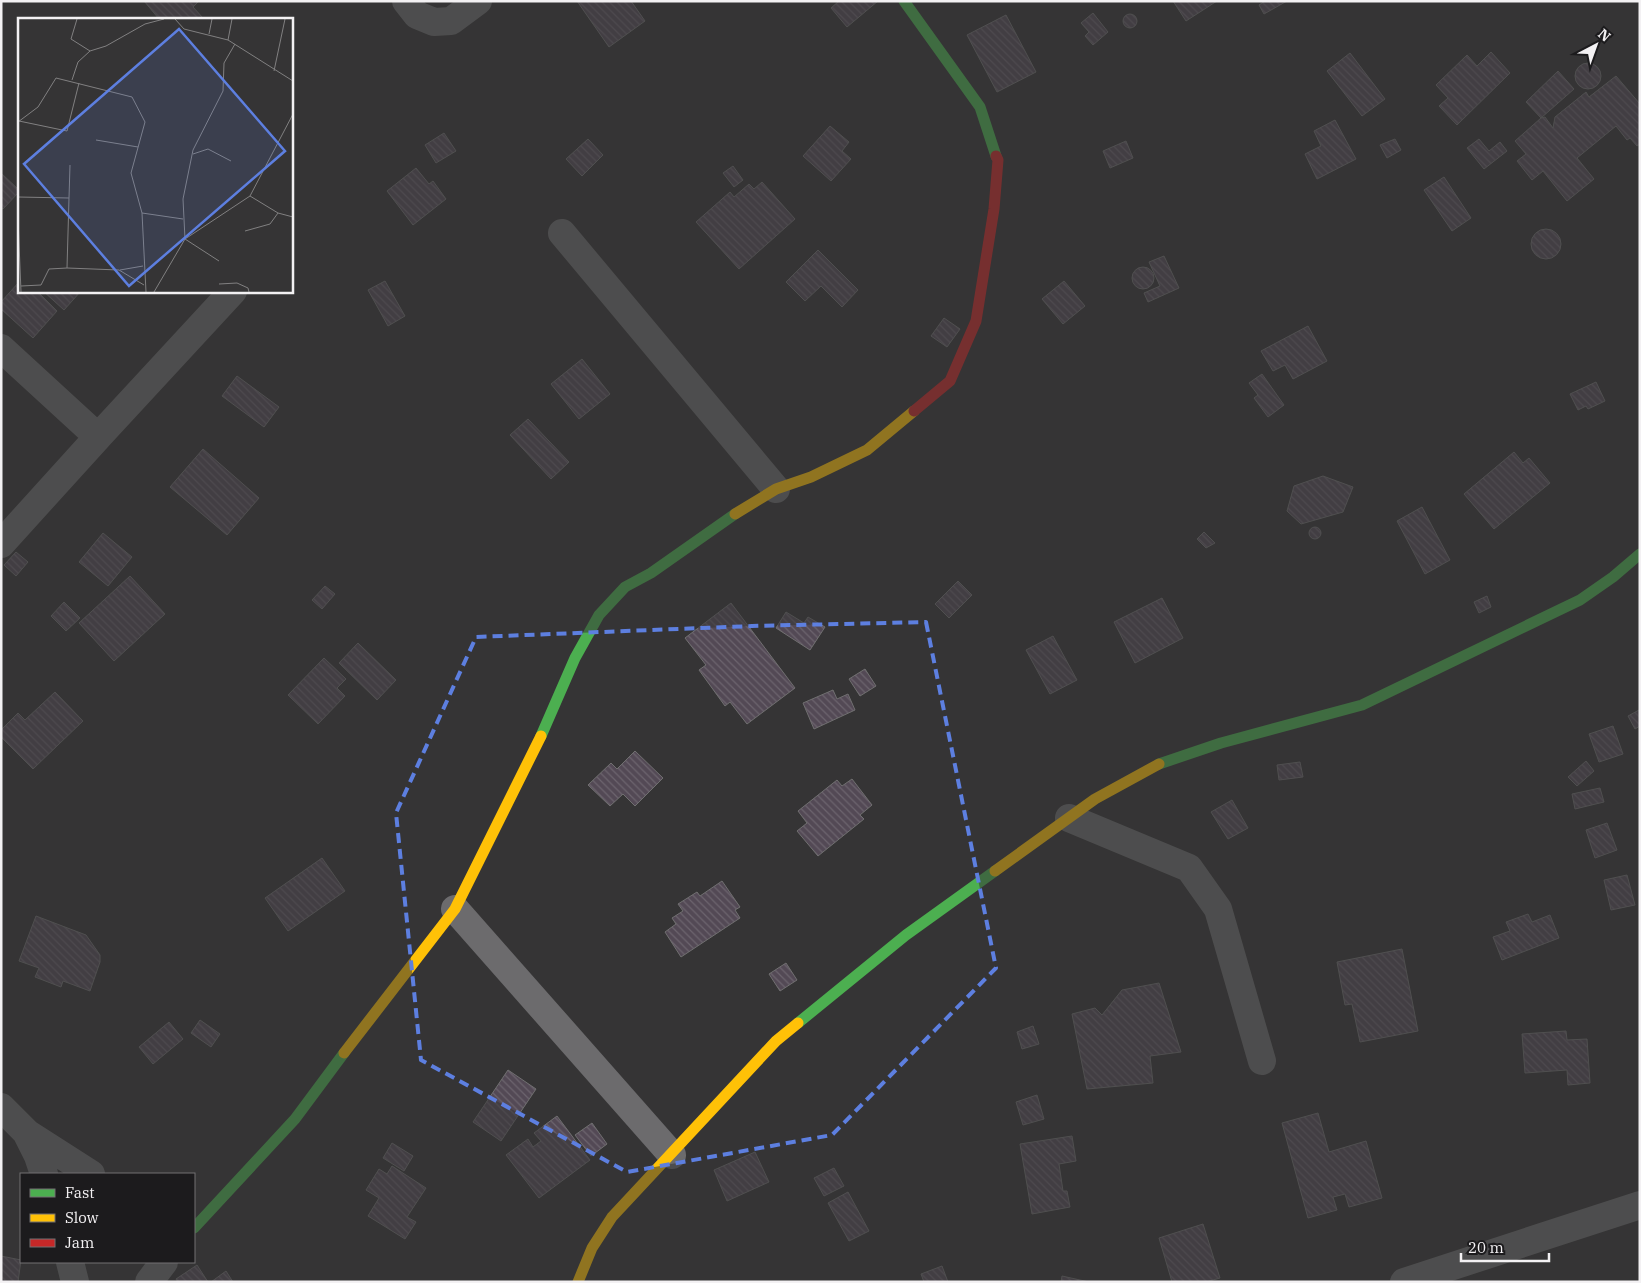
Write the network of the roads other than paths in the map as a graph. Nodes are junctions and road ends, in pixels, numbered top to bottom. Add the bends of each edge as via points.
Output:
1 (406, 1) edge
2 (478, 1) edge
3 (904, 1) edge
4 (562, 233) dead end
5 (232, 292) edge
6 (1, 348) edge
7 (98, 437) junction
8 (776, 490) junction
9 (1, 544) edge
10 (1640, 554) edge
11 (1068, 818) junction
12 (455, 908) junction
13 (1262, 1060) dead end
14 (1, 1107) edge
15 (26, 1132) junction
16 (672, 1154) junction
17 (44, 1173) edge
18 (89, 1173) edge
19 (1640, 1205) edge
20 (195, 1227) edge
21 (70, 1263) edge
22 (163, 1263) edge
23 (75, 1282) edge
24 (149, 1282) edge
25 (578, 1282) edge
26 (1404, 1282) edge

1 - 2 street via 417,15 434,22 451,21
3 - 8 street via 980,107 998,160 994,209 976,321 950,381 867,450 812,477
4 - 8 street
5 - 7 street
6 - 7 street
7 - 9 street
8 - 12 street via 625,587 599,615 575,658 552,713
10 - 11 street via 1580,600 1362,705 1221,743 1155,765
11 - 13 street via 1189,868 1218,909
11 - 16 street via 906,935 776,1041
12 - 16 street
12 - 20 street via 295,1119
14 - 15 street
15 - 17 street
15 - 18 street
16 - 25 street via 612,1217 592,1248
19 - 26 street
21 - 23 street
22 - 24 street

